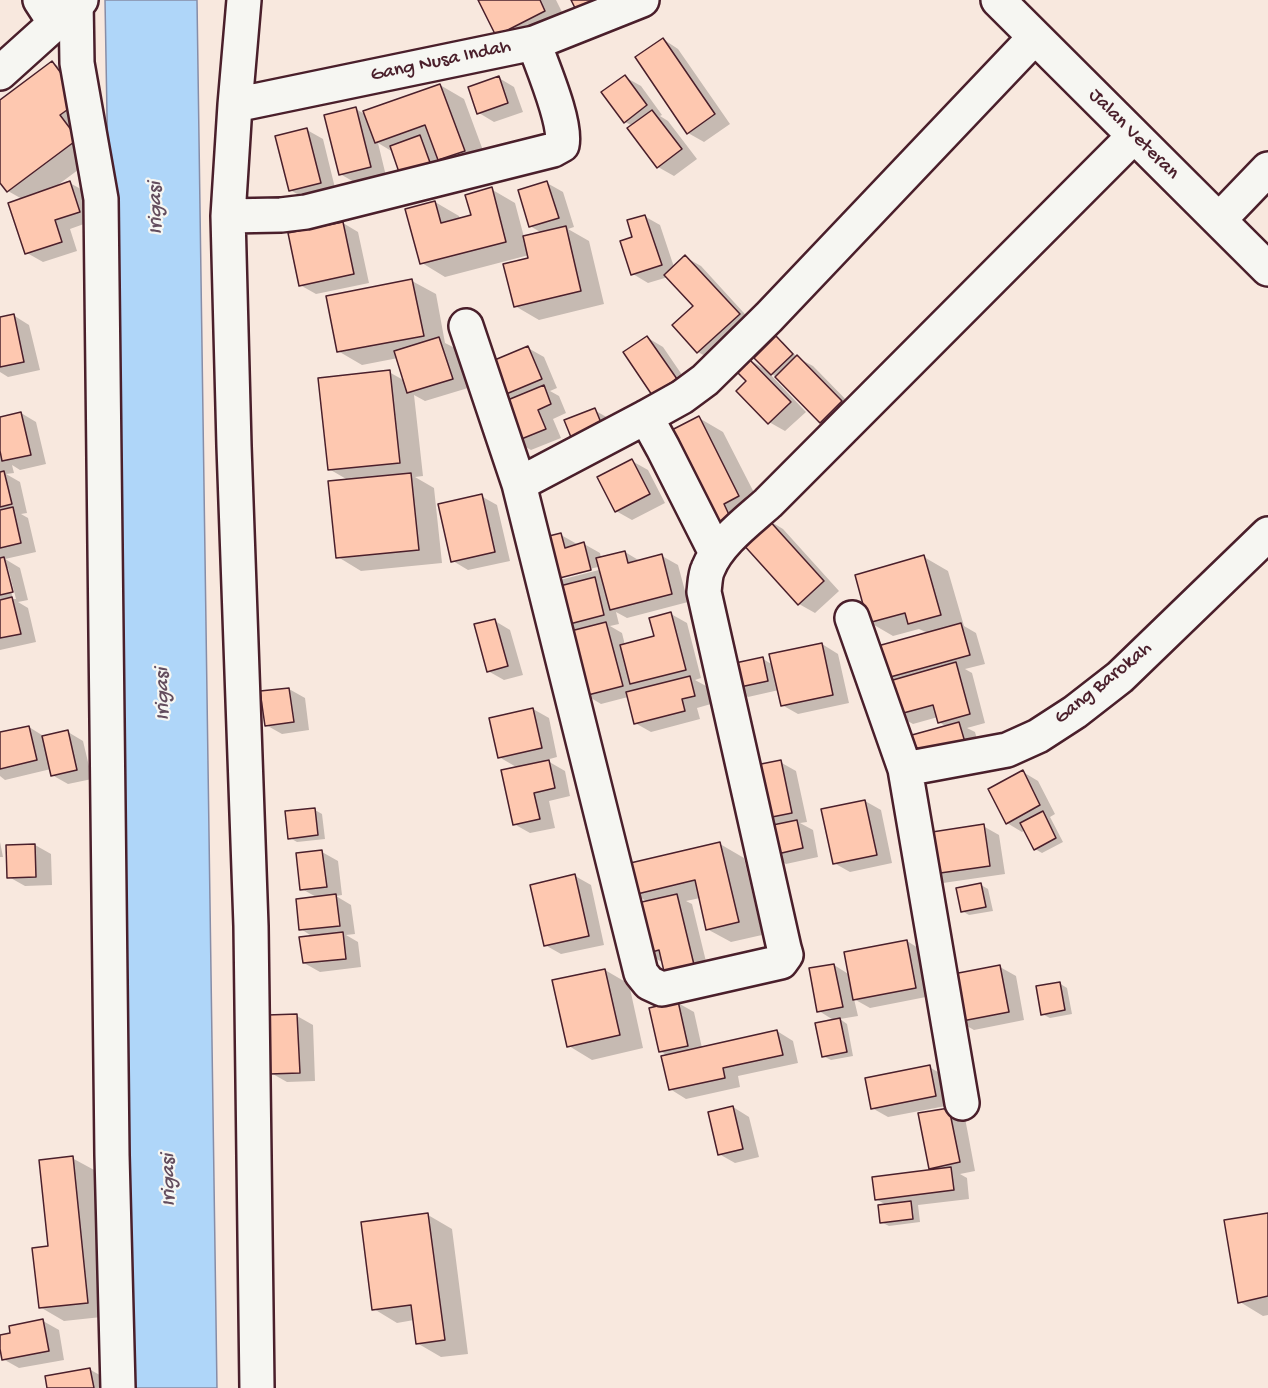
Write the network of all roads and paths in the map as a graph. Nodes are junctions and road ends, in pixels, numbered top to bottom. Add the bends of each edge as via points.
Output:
1 (244, 0) edge
2 (642, 0) edge
3 (65, 5) edge
4 (1022, 14) edge
5 (534, 43) junction
6 (0, 73) edge
7 (235, 105) junction
8 (1134, 136) junction
9 (1268, 169) edge
10 (228, 216) junction
11 (1219, 220) junction
12 (1268, 269) edge
13 (466, 326) dead end
14 (646, 417) junction
15 (519, 484) junction
16 (1268, 534) edge
17 (716, 553) junction
18 (852, 618) dead end
19 (905, 769) junction
20 (962, 1103) dead end
21 (118, 1388) edge
22 (257, 1388) edge

1 - 7 street
2 - 5 street, Gang Nusa Indah
3 - 6 street
3 - 21 street via 101,199
4 - 8 street, Jalan Veteran
4 - 14 street via 769,317 713,372 682,397
5 - 7 street, Gang Nusa Indah
5 - 10 street via 560,119 562,145 554,150 306,212
7 - 10 street
8 - 11 street, Jalan Veteran
8 - 17 street
9 - 11 street
10 - 22 street via 251,926
11 - 12 street, Jalan Veteran
13 - 15 street
14 - 15 street
14 - 17 street
15 - 17 street via 641,973 649,983 662,989 781,962 786,955 704,592 706,571
16 - 19 street, Gang Barokah via 1120,676 1038,736 1007,750
18 - 19 street
19 - 20 street

